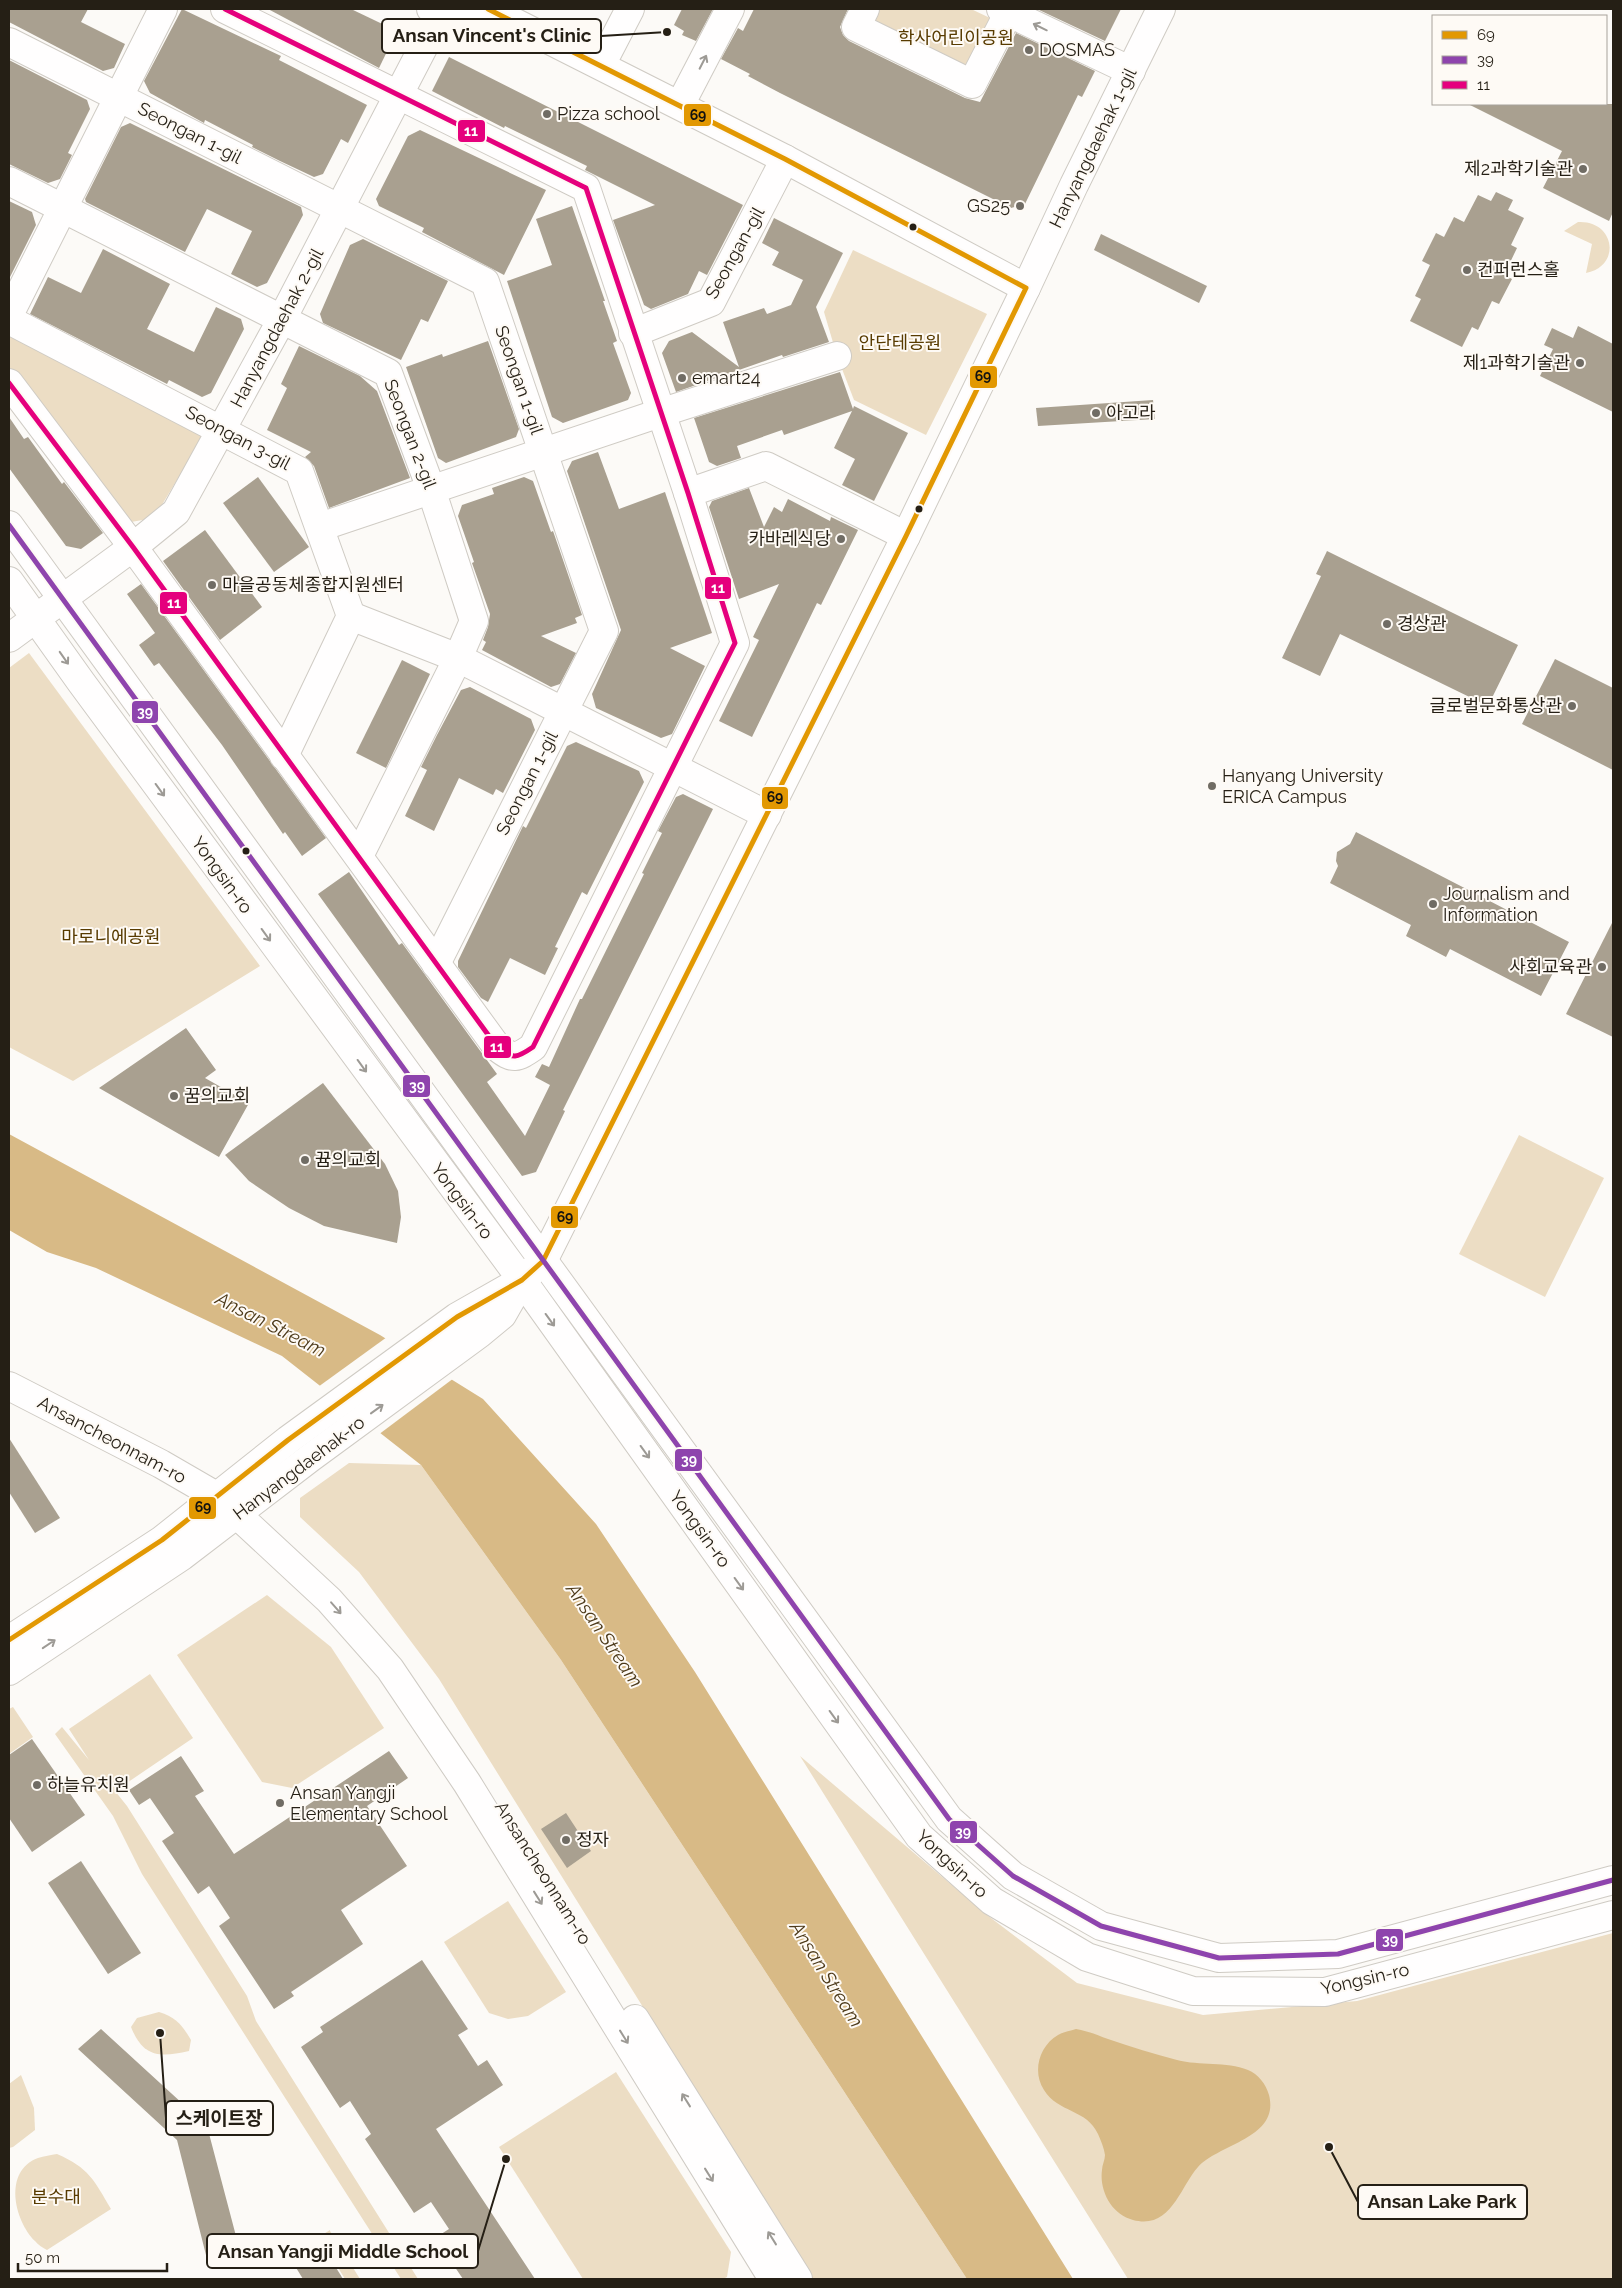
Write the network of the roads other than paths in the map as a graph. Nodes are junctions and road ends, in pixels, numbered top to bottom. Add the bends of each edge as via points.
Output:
1 (163, 9) edge
2 (225, 9) edge
3 (471, 9) edge
4 (488, 9) edge
5 (630, 9) edge
6 (730, 9) edge
7 (865, 9) edge
8 (1161, 9) edge
9 (1005, 10) edge
10 (435, 12) edge
11 (9, 42) edge
12 (601, 65) junction
13 (1131, 71) junction
14 (398, 95) junction
15 (118, 97) junction
16 (680, 105) junction
17 (785, 159) junction
18 (9, 181) edge
19 (62, 208) junction
20 (340, 208) junction
21 (1026, 288) junction
22 (9, 315) edge
23 (282, 319) junction
24 (9, 320) edge
25 (633, 333) junction
26 (837, 356) dead end
27 (9, 383) edge
28 (660, 413) junction
29 (223, 429) junction
30 (544, 451) junction
31 (431, 489) junction
32 (688, 493) junction
33 (9, 525) edge
34 (320, 527) junction
35 (906, 536) junction
36 (133, 547) junction
37 (9, 581) edge
38 (63, 599) junction
39 (351, 616) junction
40 (36, 619) junction
41 (9, 638) edge
42 (458, 658) junction
43 (564, 711) junction
44 (284, 756) junction
45 (672, 767) junction
46 (767, 815) junction
47 (359, 856) junction
48 (436, 964) junction
49 (543, 1261) junction
50 (522, 1280) junction
51 (9, 1386) edge
52 (227, 1505) junction
53 (9, 1640) edge
54 (9, 1671) edge
55 (1613, 1880) edge
56 (1613, 1915) edge
57 (784, 2277) edge

1 - 15 street
2 - 14 street
3 - 10 street via 456,17
4 - 12 street
5 - 12 street
16 -> 6 street
7 - 9 street via 856,27 972,84
8 - 13 street, Hanyangdaehak 1-gil
13 -> 9 street
10 - 14 street, Hanyangdaehak 2-gil
11 - 15 street, Seongan 1-gil
12 - 16 street
13 - 21 street, Hanyangdaehak 1-gil
14 - 20 street, Hanyangdaehak 2-gil
14 - 25 street via 586,188
15 - 19 street
15 - 20 street, Seongan 1-gil
16 - 17 street
17 - 21 street
17 - 25 street, Seongan-gil via 711,302
18 - 19 street, Seongan 2-gil
19 - 22 street
19 - 23 street, Seongan 2-gil
20 - 23 street, Hanyangdaehak 2-gil
20 - 30 street, Seongan 1-gil via 485,282
21 - 35 street, Hanyangdaehak-ro
23 - 29 street, Hanyangdaehak 2-gil
23 - 31 street, Seongan 2-gil via 388,373
24 - 29 street, Seongan 3-gil
25 - 28 street
26 - 28 street
27 - 36 street
28 - 30 street
28 - 32 street
29 - 34 street, Seongan 3-gil via 299,471
29 - 36 street, Hanyangdaehak 2-gil via 176,512
30 - 31 street
30 - 43 street, Seongan 1-gil via 604,631
31 - 34 street
31 - 42 street, Seongan 2-gil via 474,621
32 - 35 street via 766,466
32 - 45 street via 734,644
33 - 38 street, Yongsin-ro
34 - 39 street, Seongan 3-gil
35 - 46 street, Hanyangdaehak-ro
36 - 38 street, Hanyangdaehak 2-gil
36 - 44 street
37 - 40 street, Yongsin-ro
38 - 40 street, Hanyangdaehak 2-gil
38 - 49 street, Yongsin-ro
39 - 42 street
39 - 44 street
40 - 41 street, Hanyangdaehak 2-gil
40 -> 50 street, Yongsin-ro
42 - 43 street
42 - 47 street, Seongan 2-gil
43 - 45 street
43 - 48 street, Seongan 1-gil
44 - 47 street
45 - 46 street
45 - 48 street via 533,1047 519,1056 508,1056 497,1047
46 - 49 street, Hanyangdaehak-ro
47 - 48 street
49 - 50 street, Hanyangdaehak-ro
49 - 55 street, Yongsin-ro via 949,1819 1013,1876 1101,1926 1219,1958 1338,1954
50 - 52 street, Hanyangdaehak-ro via 456,1317 288,1440
52 -> 50 street, Hanyangdaehak-ro via 310,1458 479,1334 502,1315
50 -> 56 street, Yongsin-ro via 919,1836 992,1902 1087,1957 1193,1991 1325,1992
51 - 52 street, Ansancheonnam-ro via 161,1464
52 - 53 street, Hanyangdaehak-ro via 162,1540
54 -> 52 street, Hanyangdaehak-ro via 182,1556
52 - 57 street, Ansancheonnam-ro via 283,1537 342,1587 402,1658 519,1834

